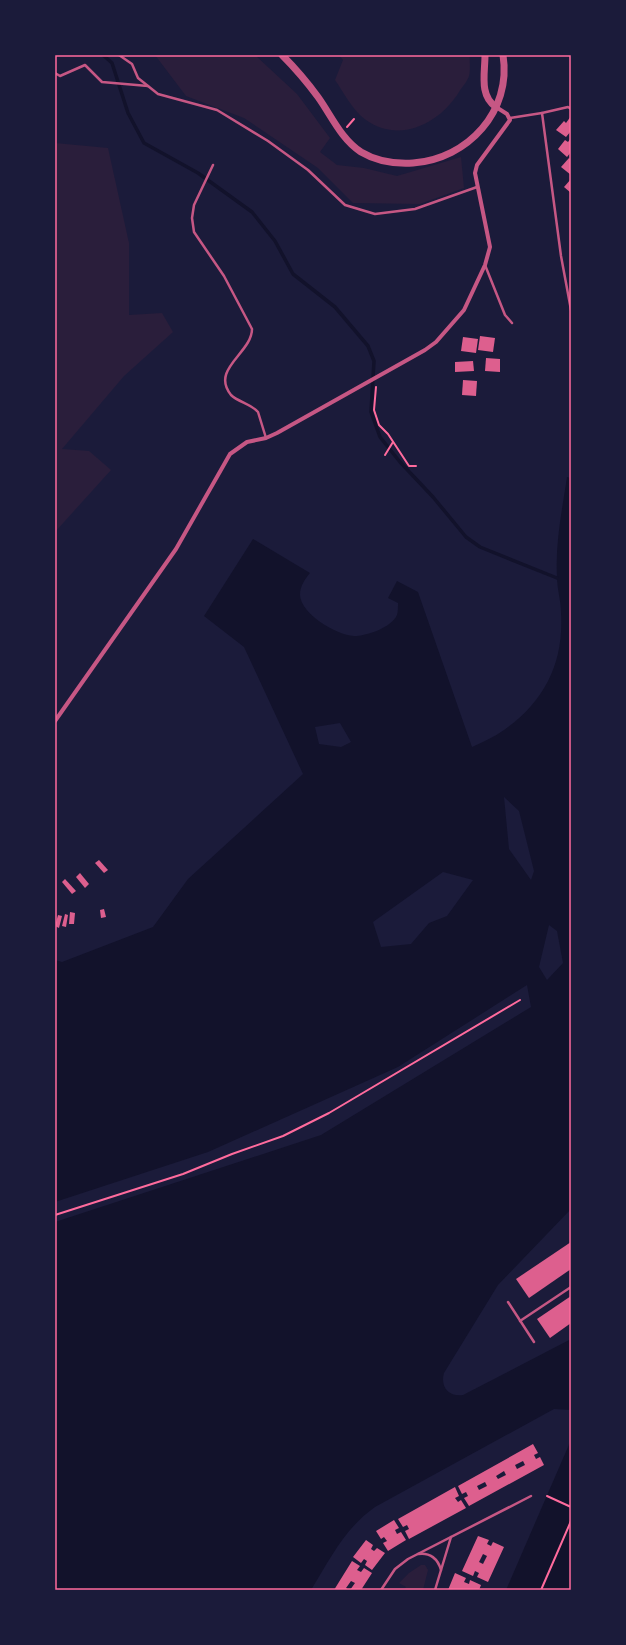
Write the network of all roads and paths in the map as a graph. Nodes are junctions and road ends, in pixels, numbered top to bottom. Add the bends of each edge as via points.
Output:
1 (119, 55) edge
2 (282, 55) edge
3 (485, 55) edge
4 (504, 55) edge
5 (55, 73) edge
6 (148, 86) junction
7 (496, 107) junction
8 (571, 109) edge
9 (542, 113) junction
10 (510, 118) junction
11 (213, 165) dead end
12 (477, 187) junction
13 (485, 265) junction
14 (571, 310) edge
15 (512, 323) dead end
16 (376, 378) junction
17 (266, 438) junction
18 (393, 442) junction
19 (385, 455) dead end
20 (416, 466) dead end
21 (55, 721) edge
22 (520, 1000) dead end
23 (55, 1215) edge
24 (571, 1287) edge
25 (508, 1302) dead end
26 (520, 1321) junction
27 (534, 1342) dead end
28 (531, 1496) dead end
29 (547, 1496) dead end
30 (571, 1507) edge
31 (571, 1521) edge
32 (570, 1528) edge
33 (451, 1536) junction
34 (416, 1555) junction
35 (441, 1571) junction
36 (381, 1590) edge
37 (435, 1590) edge
38 (540, 1590) edge

1 - 6 lane via 132,64 138,78
2 - 7 street via 311,87 350,144 378,159 408,163 445,156 465,146 478,134
3 - 7 street via 485,93 488,101
4 - 7 street via 503,86
5 - 6 lane via 60,76 85,65 102,82
6 - 12 lane via 158,94 217,110 268,141 308,170 346,205 375,214 415,209
7 - 10 street
8 - 9 lane via 568,107
9 - 10 lane
9 - 14 lane via 561,256
10 - 12 street via 477,165
11 - 17 lane via 194,206 194,232 224,276 252,329 252,336 228,367 225,377 227,388 233,396 258,412
12 - 13 street via 490,246
13 - 15 lane via 505,315
13 - 16 street via 464,310 436,342
16 - 17 street
16 - 18 path via 374,410 380,425
17 - 21 street via 247,442 230,454 176,549
18 - 19 path
18 - 20 path via 409,466
22 - 23 path via 330,1113 283,1136 183,1174
24 - 26 lane
25 - 26 lane
26 - 27 lane
28 - 33 lane
29 - 30 path
31 - 32 path
32 - 38 path
33 - 34 lane
33 - 35 lane
34 - 35 lane via 430,1555
34 - 36 lane via 395,1570
35 - 37 lane

